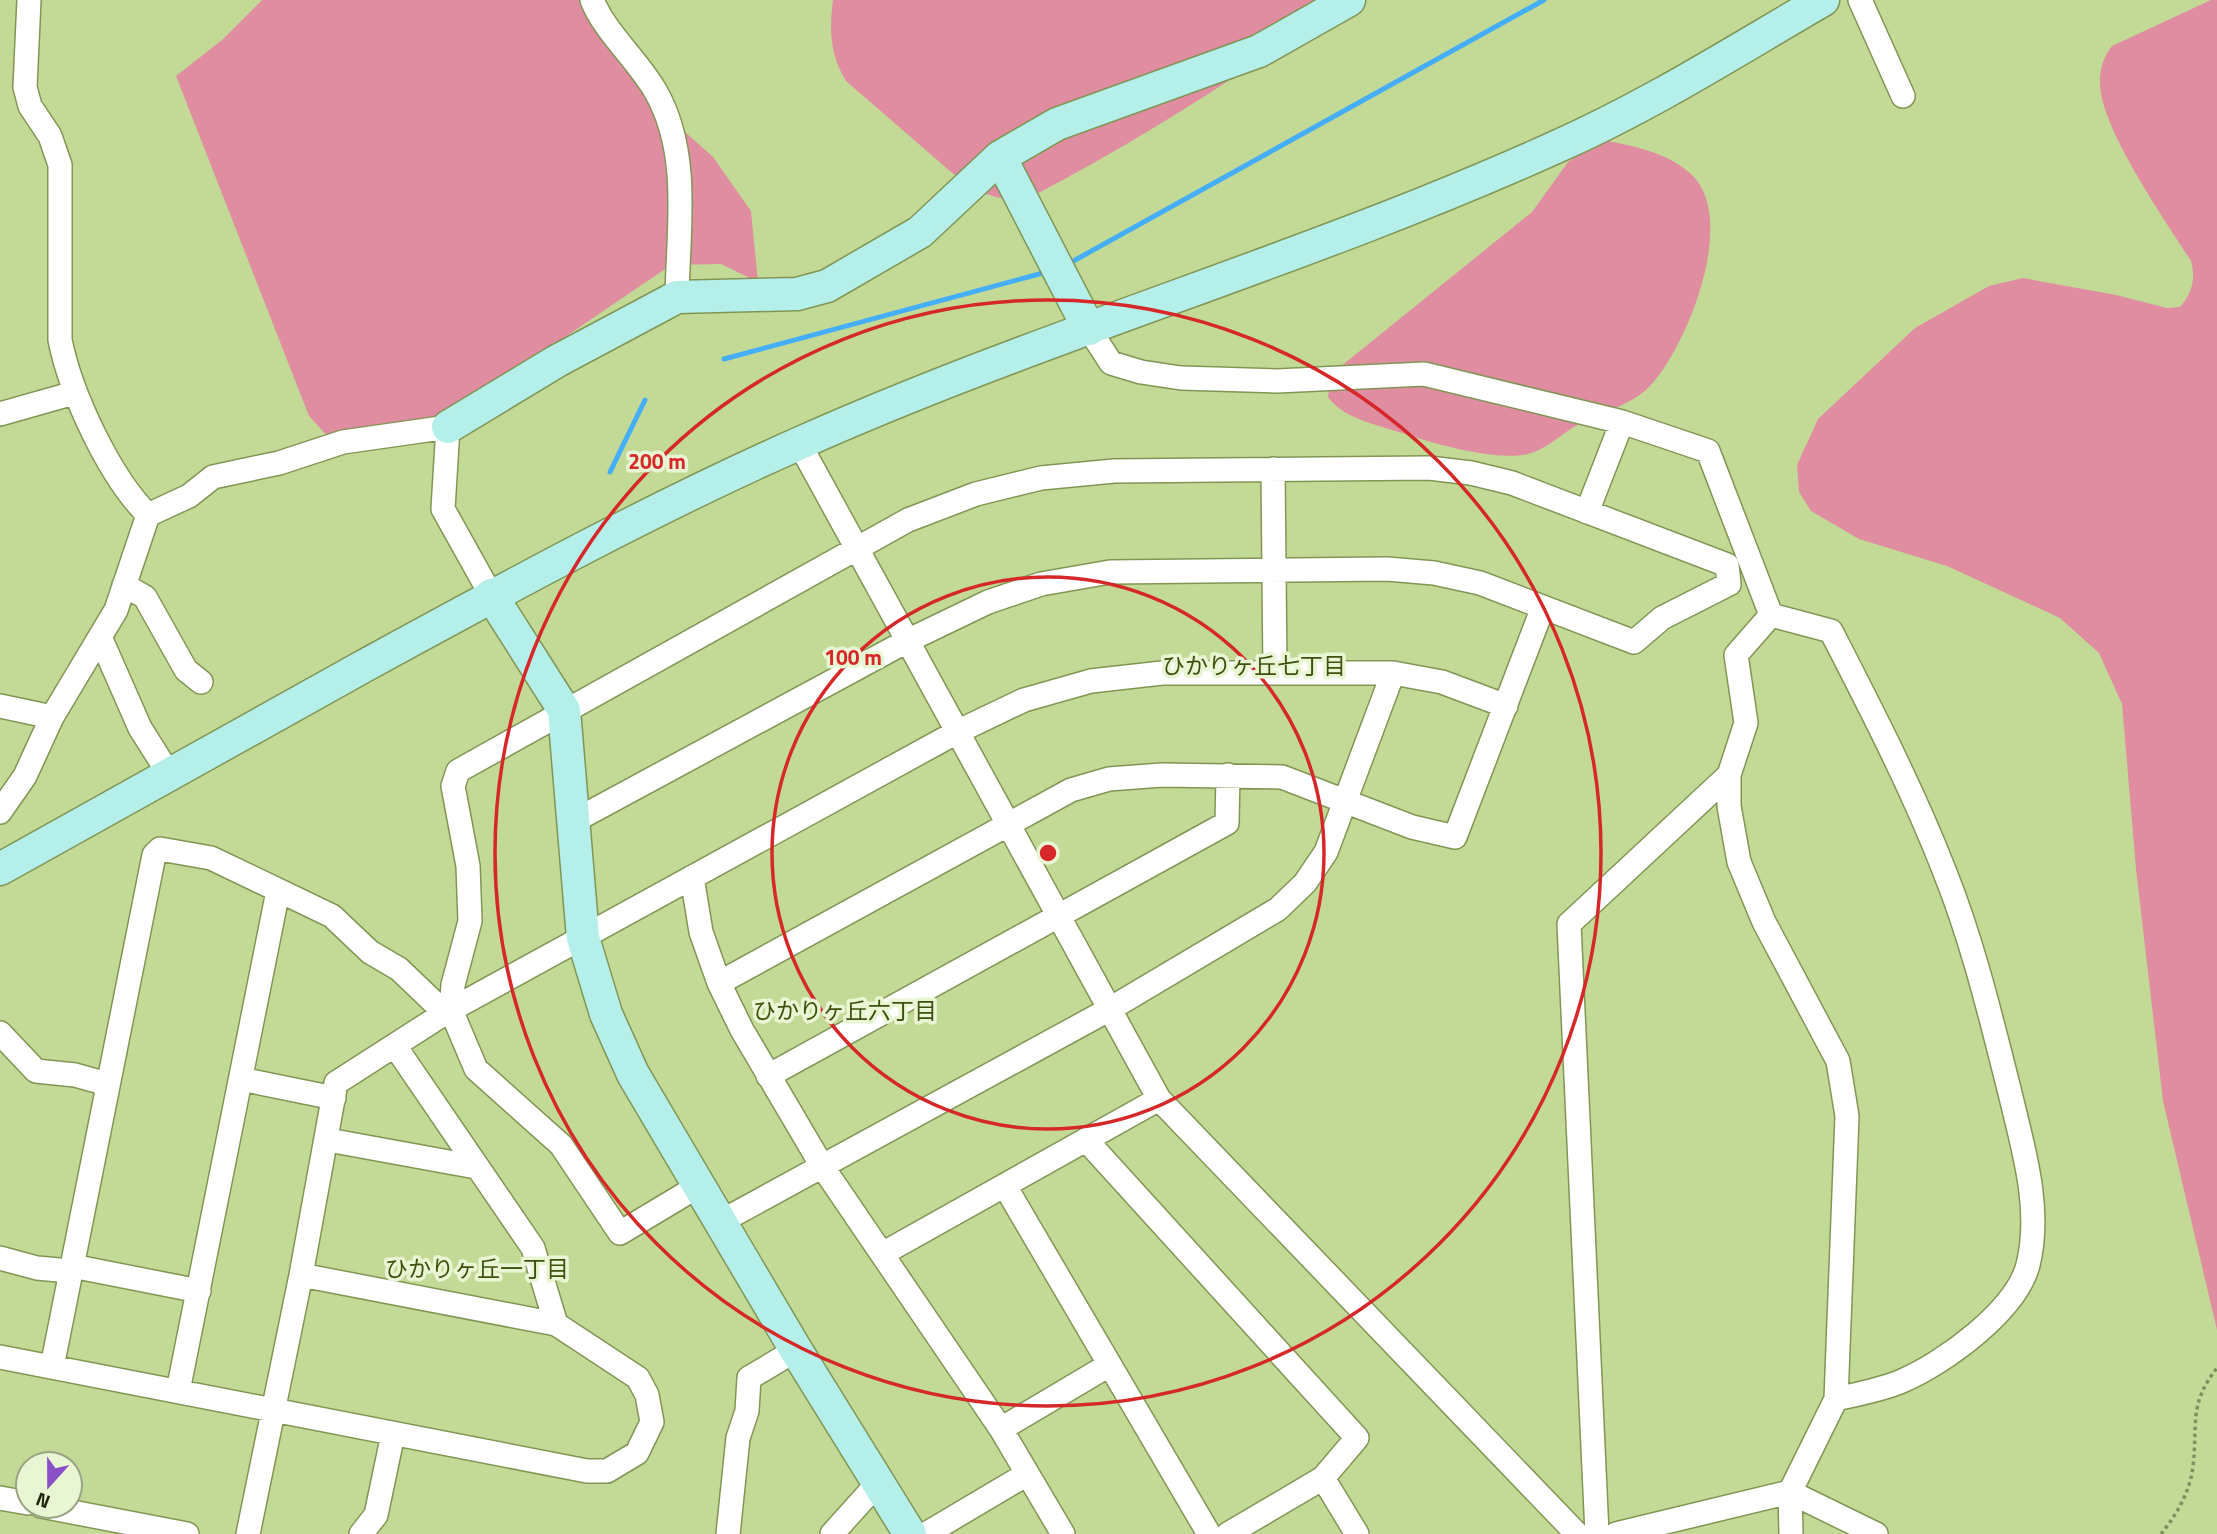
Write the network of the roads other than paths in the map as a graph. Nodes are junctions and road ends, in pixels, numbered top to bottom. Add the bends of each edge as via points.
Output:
1 (29, 0) edge
2 (592, 0) edge
3 (1349, 0) edge
4 (1823, 0) edge
5 (1860, 0) edge
6 (1903, 96) dead end
7 (1000, 157) junction
8 (677, 297) junction
9 (1089, 329) junction
10 (74, 393) junction
11 (0, 414) edge
12 (1622, 422) junction
13 (448, 427) junction
14 (799, 443) junction
15 (1273, 469) junction
16 (1587, 512) junction
17 (148, 515) junction
18 (856, 550) junction
19 (1274, 570) junction
20 (124, 584) junction
21 (491, 595) junction
22 (1543, 607) junction
23 (1771, 615) junction
24 (100, 637) junction
25 (907, 640) junction
26 (1275, 673) junction
27 (1393, 673) junction
28 (201, 682) dead end
29 (0, 706) edge
30 (1506, 706) junction
31 (564, 710) junction
32 (52, 717) junction
33 (957, 732) junction
34 (169, 774) junction
35 (1228, 775) junction
36 (1730, 775) junction
37 (1347, 801) junction
38 (0, 812) edge
39 (575, 821) junction
40 (1007, 825) junction
41 (0, 869) edge
42 (692, 877) junction
43 (278, 891) junction
44 (1059, 916) junction
45 (583, 938) junction
46 (719, 983) junction
47 (1110, 1009) junction
48 (448, 1011) junction
49 (0, 1033) edge
50 (395, 1046) junction
51 (768, 1076) junction
52 (241, 1079) junction
53 (107, 1084) junction
54 (334, 1098) junction
55 (1159, 1099) junction
56 (328, 1140) junction
57 (1087, 1141) junction
58 (821, 1166) junction
59 (476, 1167) junction
60 (700, 1185) junction
61 (1004, 1186) junction
62 (722, 1221) junction
63 (882, 1254) junction
64 (0, 1258) edge
65 (71, 1268) junction
66 (302, 1275) junction
67 (199, 1291) junction
68 (556, 1324) junction
69 (796, 1350) junction
70 (0, 1357) edge
71 (1110, 1365) junction
72 (52, 1367) junction
73 (178, 1391) junction
74 (1836, 1399) junction
75 (273, 1410) junction
76 (1001, 1429) junction
77 (393, 1434) junction
78 (1027, 1474) junction
79 (1323, 1478) junction
80 (877, 1485) junction
81 (1790, 1492) junction
82 (84, 1514) edge
83 (187, 1534) edge
84 (248, 1534) edge
85 (361, 1534) edge
86 (728, 1534) edge
87 (832, 1534) edge
88 (910, 1534) edge
89 (926, 1534) edge
90 (1063, 1534) edge
91 (1209, 1534) edge
92 (1228, 1534) edge
93 (1357, 1534) edge
94 (1577, 1534) edge
95 (1597, 1534) edge
96 (1616, 1534) edge
97 (1791, 1534) edge
98 (1876, 1534) edge

1 - 10 street via 25,88 60,165 60,340
2 - 8 street via 641,67 668,114 680,167
3 - 7 street via 1259,51 1057,124
4 - 9 street via 1642,106 1555,148
5 - 6 street
7 - 8 street via 920,232 827,286 797,294
7 - 9 street
8 - 13 street via 557,361
9 - 12 street via 1111,363 1141,372 1278,381 1424,374
9 - 14 street
10 - 11 street
10 - 17 street via 115,472
12 - 16 street
12 - 23 street via 1708,451
13 - 17 street via 343,442 279,463 213,477 189,496
13 - 21 street via 443,509
14 - 18 street
14 - 21 street
15 - 16 street via 1429,468 1472,473
15 - 18 street via 1114,471 1041,478 976,494 908,520
15 - 19 street
16 - 22 street via 1727,565 1729,584 1662,618 1634,642
17 - 20 street
18 - 25 street
18 - 31 street
19 - 22 street via 1434,573 1480,583
19 - 25 street via 1110,572 1041,584 988,602
19 - 26 street
20 - 24 street
20 - 28 street via 145,597 186,670
21 - 31 street
21 - 34 street
22 - 30 street
23 - 36 street via 1736,655 1746,723
23 - 74 street via 1831,631 1881,728 1949,883 1986,995 2029,1171 2032,1224 2027,1267 2009,1301 1984,1326 1904,1381
24 - 32 street
24 - 34 street via 140,728
25 - 33 street
25 - 39 street
26 - 27 street
26 - 33 street via 1162,673 1091,681 1024,700
27 - 30 street via 1442,682
27 - 37 street
29 - 32 street
30 - 37 street via 1455,837 1412,827
31 - 39 street
31 - 48 street via 458,771 453,786 468,866 470,921
32 - 38 street via 25,776
33 - 40 street
33 - 42 street
34 - 41 street
35 - 37 street via 1282,777
35 - 40 street via 1110,779 1071,790
35 - 44 street via 1227,823
36 - 74 street via 1729,806 1739,862 1764,922 1838,1061 1847,1116
36 - 95 street via 1569,924
37 - 47 street via 1326,852 1305,883 1278,909
39 - 45 street
40 - 44 street
40 - 46 street
42 - 45 street
42 - 46 street via 701,932
43 - 48 street via 332,916 370,952 400,969
43 - 52 street
43 - 53 street via 211,858 160,849 154,855
44 - 47 street
44 - 51 street
45 - 48 street
45 - 60 street via 606,1014 633,1074
46 - 51 street
47 - 55 street
47 - 58 street
48 - 50 street
48 - 60 street via 476,1069 561,1145 620,1233
49 - 53 street via 36,1071
50 - 54 street via 336,1083
50 - 59 street
51 - 58 street
52 - 54 street
52 - 67 street
53 - 65 street
54 - 56 street
55 - 57 street
55 - 94 street
56 - 59 street
56 - 66 street
57 - 61 street
57 - 79 street via 1357,1438
58 - 62 street
58 - 63 street
59 - 68 street via 533,1248
60 - 62 street
61 - 63 street
61 - 71 street
62 - 69 street
63 - 76 street
64 - 65 street via 37,1268
65 - 67 street
65 - 72 street
66 - 68 street
66 - 75 street
67 - 73 street
68 - 77 street via 638,1378 647,1395 653,1422 646,1440 624,1464 607,1471 587,1471
69 - 80 street
69 - 86 street via 749,1378
70 - 72 street
71 - 76 street
71 - 91 street
72 - 73 street
73 - 75 street
74 - 81 street
75 - 77 street
75 - 84 street
76 - 78 street
77 - 85 street via 376,1514
78 - 89 street
78 - 90 street
79 - 92 street
79 - 93 street
80 - 87 street
80 - 88 street
81 - 96 street
81 - 97 street
81 - 98 street
82 - 83 street

